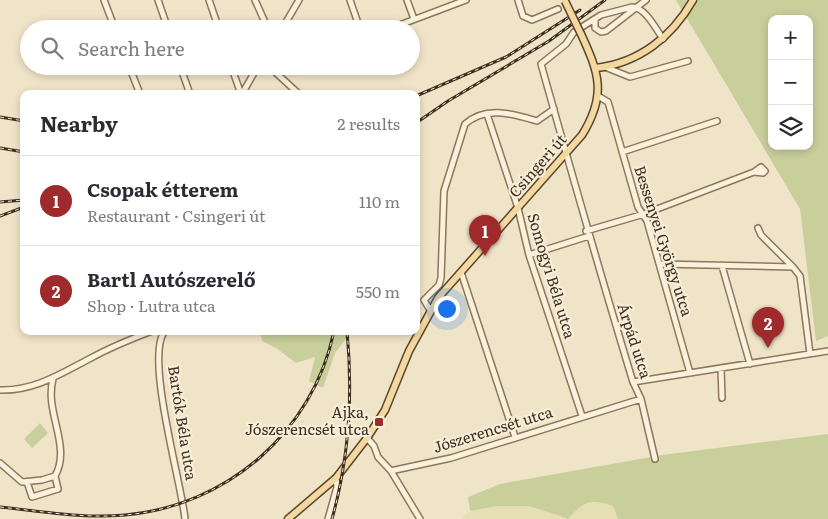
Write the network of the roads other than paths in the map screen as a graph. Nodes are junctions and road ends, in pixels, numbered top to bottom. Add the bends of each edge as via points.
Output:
1 (104, 0) edge
2 (158, 0) edge
3 (209, 0) edge
4 (255, 0) edge
5 (299, 0) edge
6 (350, 0) edge
7 (407, 0) edge
8 (466, 0) edge
9 (518, 0) edge
10 (565, 0) edge
11 (646, 0) edge
12 (693, 0) edge
13 (637, 7) junction
14 (558, 9) dead end
15 (112, 20) edge
16 (165, 20) edge
17 (216, 20) edge
18 (264, 20) edge
19 (287, 20) edge
20 (357, 20) edge
21 (414, 20) joint
22 (595, 20) junction
23 (663, 39) junction
24 (688, 60) dead end
25 (605, 67) junction
26 (596, 68) junction
27 (133, 75) edge
28 (183, 75) edge
29 (234, 75) edge
30 (253, 75) edge
31 (278, 75) edge
32 (138, 90) edge
33 (189, 90) edge
34 (240, 90) edge
35 (243, 90) edge
36 (295, 90) edge
37 (598, 96) junction
38 (554, 109) junction
39 (487, 114) junction
40 (717, 121) dead end
41 (567, 152) junction
42 (622, 152) junction
43 (754, 172) dead end
44 (518, 208) junction
45 (644, 214) junction
46 (758, 228) dead end
47 (587, 234) junction
48 (529, 255) junction
49 (660, 264) junction
50 (722, 266) junction
51 (793, 267) junction
52 (461, 272) junction
53 (430, 310) junction
54 (420, 332) edge
55 (141, 335) edge
56 (164, 335) edge
57 (418, 335) edge
58 (828, 350) edge
59 (810, 354) junction
60 (750, 364) junction
61 (721, 368) junction
62 (690, 373) junction
63 (53, 379) junction
64 (633, 382) junction
65 (0, 390) edge
66 (722, 398) dead end
67 (641, 399) junction
68 (582, 416) junction
69 (515, 437) junction
70 (367, 438) junction
71 (655, 460) dead end
72 (0, 463) edge
73 (391, 470) junction
74 (55, 476) junction
75 (336, 478) junction
76 (27, 482) junction
77 (185, 519) edge
78 (288, 519) edge
79 (328, 519) edge
80 (420, 519) edge

1 - 15 street
2 - 16 street
3 - 17 street
4 - 18 street
5 - 19 street
6 - 20 street
7 - 21 street
8 - 21 street
9 - 14 street via 523,16 532,20
10 - 26 main road, Csingeri út, bridge
11 - 13 street
12 - 23 main road via 679,23
13 - 22 street via 601,15
13 - 22 street via 606,31 595,28
13 - 23 street
22 - 38 street, Árpád utca via 574,32 566,44 541,64
23 - 25 main road via 628,60
24 - 25 street via 630,77
25 - 26 main road
26 - 37 main road, Csingeri út
27 - 32 street
28 - 33 street
29 - 34 street
30 - 35 street
31 - 36 street
37 - 41 main road, Csingeri út via 592,120
37 - 42 street, Bessenyei György utca via 608,102
38 - 39 street via 537,121 502,112
38 - 41 street, Árpád utca
39 - 44 street, Somogyi Béla utca
39 - 53 street via 465,124 448,178 444,192 439,285 424,300
40 - 42 street
41 - 44 main road, Csingeri út
41 - 47 street, Árpád utca
42 - 45 street, Bessenyei György utca via 638,206
43 - 45 street
44 - 48 street, Somogyi Béla utca
44 - 52 main road, Csingeri út
45 - 47 street
45 - 49 street, Bessenyei György utca
46 - 51 street via 760,235
47 - 48 street
47 - 64 street, Árpád utca
48 - 68 street, Somogyi Béla utca
49 - 50 street
49 - 62 street, Bessenyei György utca
50 - 51 street
50 - 60 street
51 - 59 street via 800,276
52 - 53 main road, Csingeri út
52 - 69 street
53 - 54 main road, Csingeri út
55 - 63 street
56 - 77 street, Bartók Béla utca via 160,345 162,397
57 - 70 main road, Csingeri út via 384,410
58 - 59 street
59 - 60 street
60 - 61 street
61 - 62 street
61 - 66 street
62 - 64 street
63 - 65 street
63 - 74 street via 50,400 62,461
64 - 67 street, Árpád utca
67 - 68 street, Jószerencsét utca
67 - 71 street, Árpád utca
68 - 69 street, Jószerencsét utca
69 - 73 street, Jószerencsét utca via 451,458
70 - 73 street via 378,457
70 - 75 main road, Csingeri út
72 - 76 street via 22,482
73 - 80 street
74 - 76 street
74 - 76 street via 58,489 32,497
75 - 78 main road, Csingeri út
75 - 79 street via 337,487

